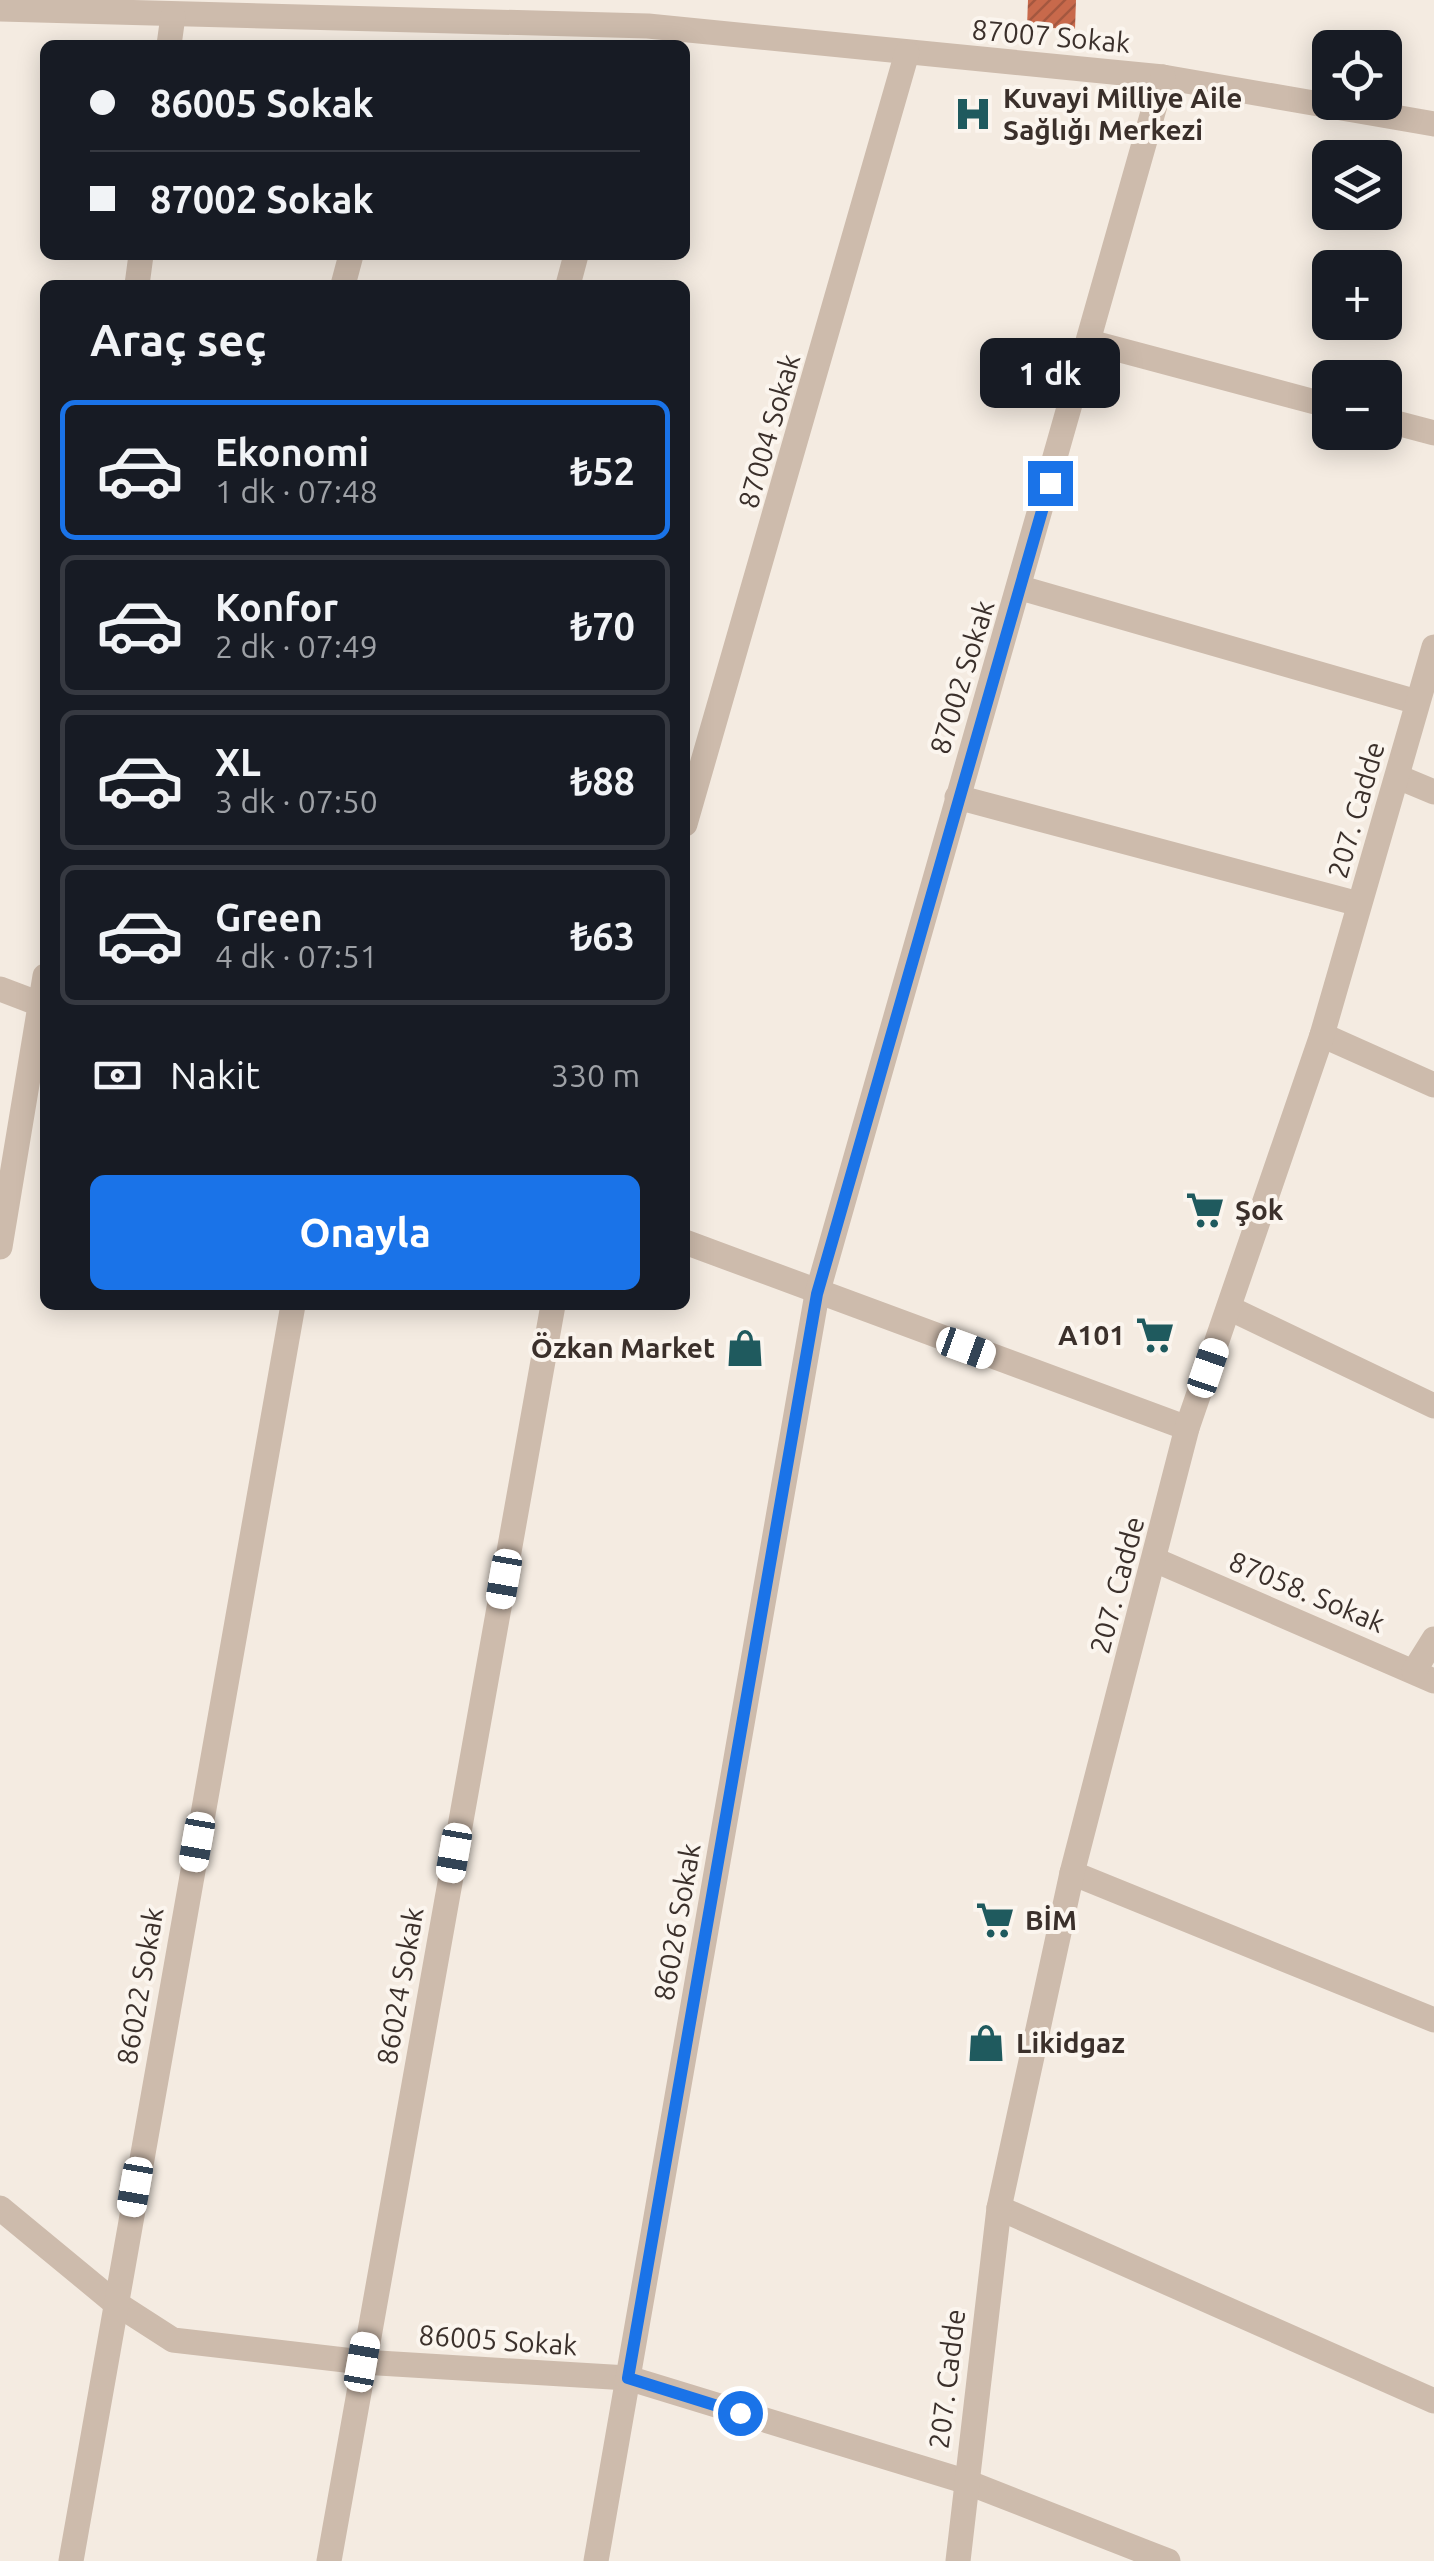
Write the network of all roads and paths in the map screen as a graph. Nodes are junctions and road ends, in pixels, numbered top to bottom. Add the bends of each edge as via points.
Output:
1 (12, 6) edge
2 (230, 9) edge
3 (173, 16) junction
4 (645, 36) edge
5 (170, 40) edge
6 (908, 52) junction
7 (1163, 76) junction
8 (1434, 124) edge
9 (1090, 342) junction
10 (1312, 401) edge
11 (1402, 425) edge
12 (1434, 434) edge
13 (1021, 588) junction
14 (1434, 646) edge
15 (1417, 702) junction
16 (1398, 777) junction
17 (1434, 792) edge
18 (957, 796) junction
19 (690, 807) edge
20 (1359, 904) junction
21 (0, 990) edge
22 (40, 1005) edge
23 (40, 1023) edge
24 (1322, 1035) junction
25 (1434, 1085) edge
26 (690, 1244) edge
27 (0, 1247) edge
28 (817, 1294) junction
29 (1229, 1308) junction
30 (293, 1310) edge
31 (552, 1310) edge
32 (1434, 1406) edge
33 (1188, 1428) junction
34 (1156, 1560) junction
35 (1434, 1639) edge
36 (1424, 1676) edge
37 (1072, 1873) junction
38 (1434, 2020) edge
39 (0, 2208) edge
40 (999, 2208) junction
41 (114, 2302) junction
42 (362, 2362) junction
43 (628, 2378) junction
44 (1434, 2401) edge
45 (964, 2481) junction
46 (71, 2561) edge
47 (329, 2561) edge
48 (596, 2561) edge
49 (958, 2561) edge
50 (1168, 2561) edge

1 - 3 street, 87007 Sokak
2 - 3 street, 87007 Sokak
2 - 4 street, 87007 Sokak
3 - 5 street
4 - 6 street, 87007 Sokak
6 - 7 street, 87007 Sokak
6 - 19 street, 87004 Sokak
7 - 8 street, 87007 Sokak
7 - 9 street, 87002 Sokak
9 - 10 street
9 - 13 street, 87002 Sokak
11 - 12 street
13 - 15 street
13 - 18 street, 87002 Sokak
14 - 15 street, 207. Cadde
15 - 16 street, 207. Cadde
16 - 17 street
16 - 20 street, 207. Cadde
18 - 20 street
18 - 28 street, 87002 Sokak
20 - 24 street, 207. Cadde
21 - 22 street
23 - 27 street
24 - 25 street
24 - 29 street, 207. Cadde
26 - 28 street
28 - 33 street
28 - 43 street, 86026 Sokak
29 - 32 street
29 - 33 street, 207. Cadde
30 - 41 street, 86022 Sokak
31 - 42 street, 86024 Sokak
33 - 34 street, 207. Cadde
34 - 36 street, 87058. Sokak
34 - 37 street, 207. Cadde
35 - 36 street
37 - 38 street
37 - 40 street, 207. Cadde
39 - 41 street, 86005 Sokak
40 - 44 street
40 - 45 street, 207. Cadde
41 - 42 street, 86005 Sokak via 174,2340
41 - 46 street, 86022 Sokak
42 - 43 street, 86005 Sokak
42 - 47 street, 86024 Sokak
43 - 45 street, 86005 Sokak
43 - 48 street, 86026 Sokak
45 - 49 street, 207. Cadde
45 - 50 street, 86005 Sokak

